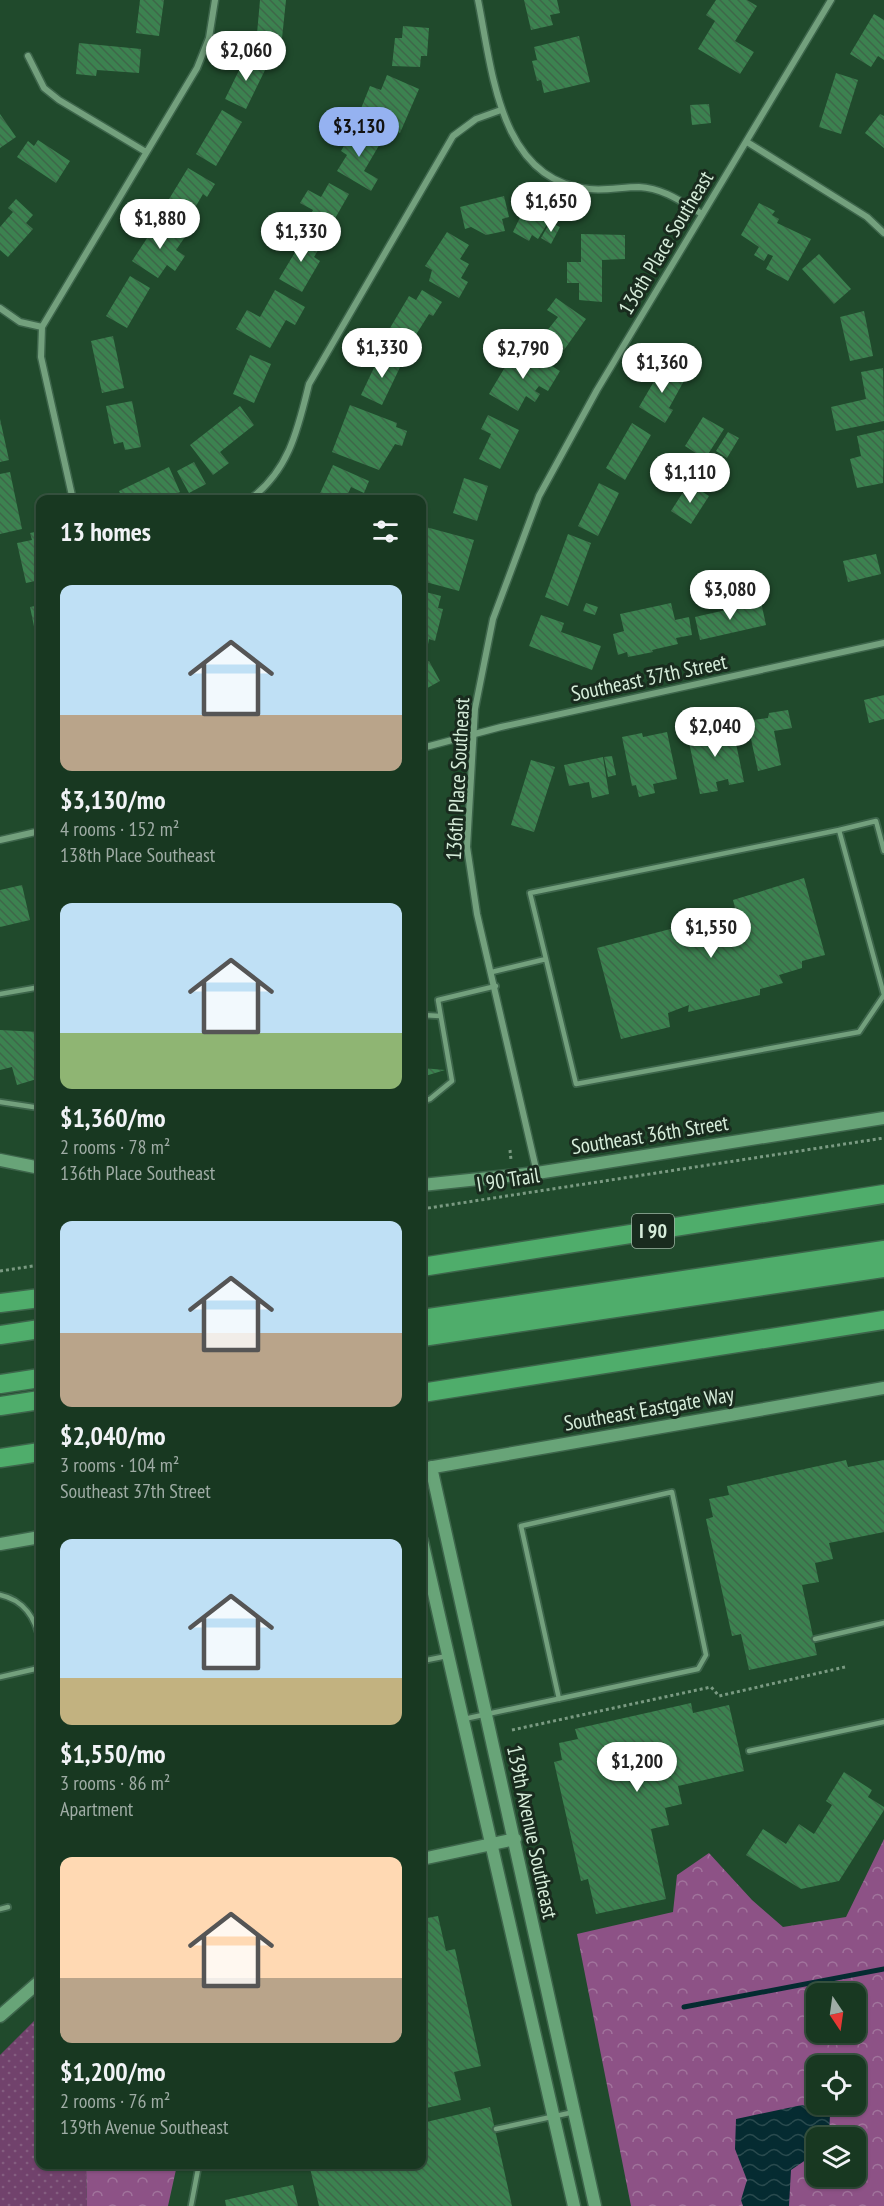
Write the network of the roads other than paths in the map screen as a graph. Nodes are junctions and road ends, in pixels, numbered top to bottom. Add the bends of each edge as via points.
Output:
1 (215, 0) edge
2 (478, 0) edge
3 (831, 0) edge
4 (28, 56) dead end
5 (501, 110) junction
6 (747, 142) junction
7 (146, 152) junction
8 (702, 214) junction
9 (884, 233) edge
10 (0, 308) edge
11 (42, 327) junction
12 (72, 495) edge
13 (254, 495) edge
14 (884, 643) edge
15 (473, 734) junction
16 (426, 747) edge
17 (839, 830) junction
18 (36, 832) edge
19 (0, 840) edge
20 (884, 851) edge
21 (546, 959) junction
22 (492, 972) junction
23 (496, 986) junction
24 (36, 988) edge
25 (0, 994) edge
26 (884, 995) edge
27 (426, 1015) edge
28 (440, 1016) junction
29 (426, 1100) edge
30 (0, 1102) edge
31 (36, 1107) edge
32 (884, 1118) edge
33 (0, 1160) edge
34 (36, 1167) edge
35 (537, 1173) junction
36 (426, 1185) edge
37 (884, 1194) edge
38 (884, 1250) edge
39 (426, 1267) edge
40 (884, 1268) edge
41 (36, 1298) edge
42 (0, 1303) edge
43 (426, 1318) edge
44 (884, 1320) edge
45 (36, 1330) edge
46 (0, 1335) edge
47 (426, 1336) edge
48 (36, 1378) edge
49 (0, 1384) edge
50 (884, 1388) edge
51 (426, 1392) edge
52 (36, 1401) edge
53 (0, 1406) edge
54 (36, 1453) edge
55 (0, 1459) edge
56 (426, 1468) edge
57 (36, 1538) edge
58 (0, 1544) edge
59 (426, 1558) edge
60 (0, 1595) edge
61 (884, 1623) edge
62 (36, 1631) edge
63 (815, 1639) dead end
64 (449, 1655) junction
65 (426, 1660) edge
66 (36, 1668) edge
67 (0, 1677) edge
68 (559, 1699) junction
69 (486, 1714) junction
70 (464, 1719) junction
71 (884, 1722) edge
72 (749, 1751) dead end
73 (514, 1839) junction
74 (493, 1844) junction
75 (426, 1858) edge
76 (8, 1908) dead end
77 (0, 1909) edge
78 (36, 1984) edge
79 (0, 2016) edge
80 (574, 2112) junction
81 (553, 2116) junction
82 (496, 2129) dead end
83 (198, 2169) edge
84 (191, 2206) edge
85 (574, 2206) edge
86 (595, 2206) edge

1 - 7 street via 197,68
2 - 5 street
3 - 6 street, 136th Place Southeast
4 - 7 street via 44,88
5 - 8 street via 526,155 543,172 560,181 591,190 651,188
5 - 13 street via 476,119 453,136 309,384 290,452
6 - 8 street, 136th Place Southeast
6 - 9 street via 867,217
7 - 11 street
8 - 15 street, 136th Place Southeast via 539,496 493,619
10 - 11 street via 20,322
11 - 12 street via 41,357
14 - 15 street, Southeast 37th Street
15 - 16 street, Southeast 37th Street
15 - 22 street, 136th Place Southeast via 467,847
17 - 20 lane via 876,821
17 - 21 lane via 530,893
17 - 26 lane
18 - 19 street
21 - 22 lane
21 - 26 lane via 576,1084 859,1032
22 - 23 street, 136th Place Southeast
23 - 28 lane via 438,1000
23 - 35 street, 136th Place Southeast
24 - 25 lane
27 - 28 lane
28 - 29 lane via 452,1081
30 - 31 lane
32 - 35 street, Southeast 36th Street
33 - 34 street
35 - 36 street, Southeast 36th Street
37 - 39 highway, I 90
38 - 43 highway
40 - 47 highway
41 - 42 highway
44 - 51 highway
45 - 46 highway
48 - 49 highway
50 - 56 street, Southeast Eastgate Way
52 - 53 highway
54 - 55 highway
56 - 69 street, 139th Avenue Southeast
57 - 58 street
59 - 64 street, 139th Avenue Southeast
60 - 62 lane via 24,1607
61 - 63 lane
64 - 65 lane
64 - 70 street, 139th Avenue Southeast
66 - 67 lane
68 - 68 lane via 698,1669 706,1655 672,1492 521,1526
68 - 69 lane
69 - 70 lane
69 - 73 street, 139th Avenue Southeast
70 - 74 street, 139th Avenue Southeast
71 - 72 lane
73 - 74 street
73 - 80 street, 139th Avenue Southeast
74 - 75 street
74 - 81 street, 139th Avenue Southeast
76 - 77 lane
78 - 79 street
80 - 81 lane
80 - 86 street, 139th Avenue Southeast
81 - 82 lane
81 - 85 street, 139th Avenue Southeast
83 - 84 lane

